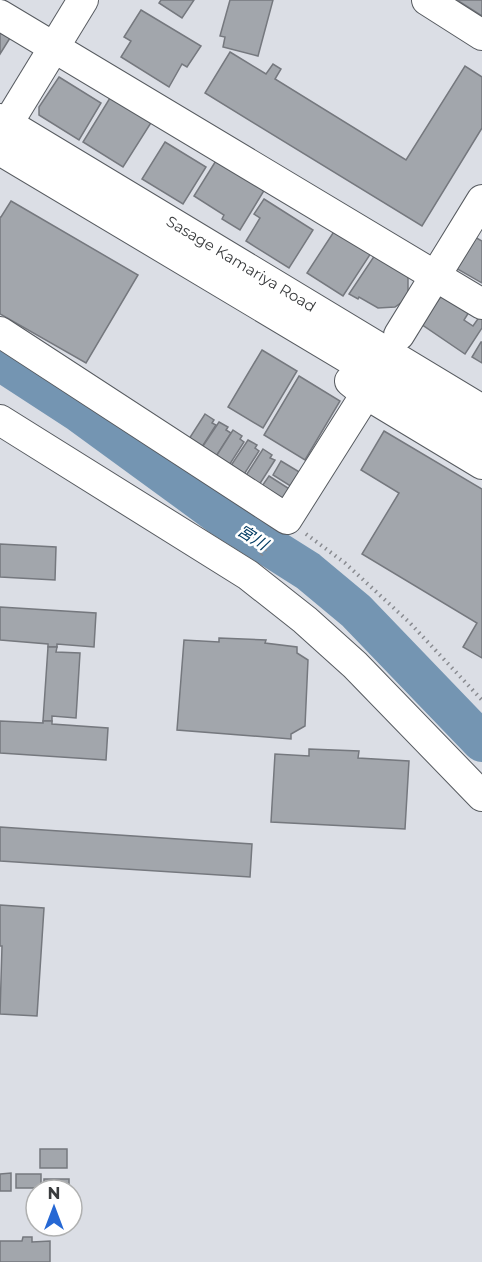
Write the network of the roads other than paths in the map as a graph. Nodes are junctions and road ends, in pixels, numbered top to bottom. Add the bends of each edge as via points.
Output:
1 (83, 0) edge
2 (427, 0) edge
3 (0, 15) edge
4 (482, 35) edge
5 (54, 48) junction
6 (2, 132) edge
7 (482, 200) edge
8 (436, 275) junction
9 (302, 301) junction
10 (257, 304) junction
11 (482, 304) edge
12 (0, 332) edge
13 (399, 335) junction
14 (482, 387) edge
15 (366, 394) junction
16 (482, 410) edge
17 (5, 426) edge
18 (482, 438) edge
19 (482, 464) edge
20 (482, 796) edge

1 - 5 street
2 - 4 street
3 - 5 street
5 - 6 street
5 - 8 street
6 - 9 street, Sasage Kamariya Road
6 - 10 street, Sasage Kamariya Road
7 - 8 street
8 - 11 street
8 - 13 street
9 - 13 street
9 - 16 street, Sasage Kamariya Road
10 - 15 street
10 - 18 street, Sasage Kamariya Road
12 - 15 street via 287,519
13 - 14 street
15 - 19 street
17 - 20 street via 248,575 355,665

